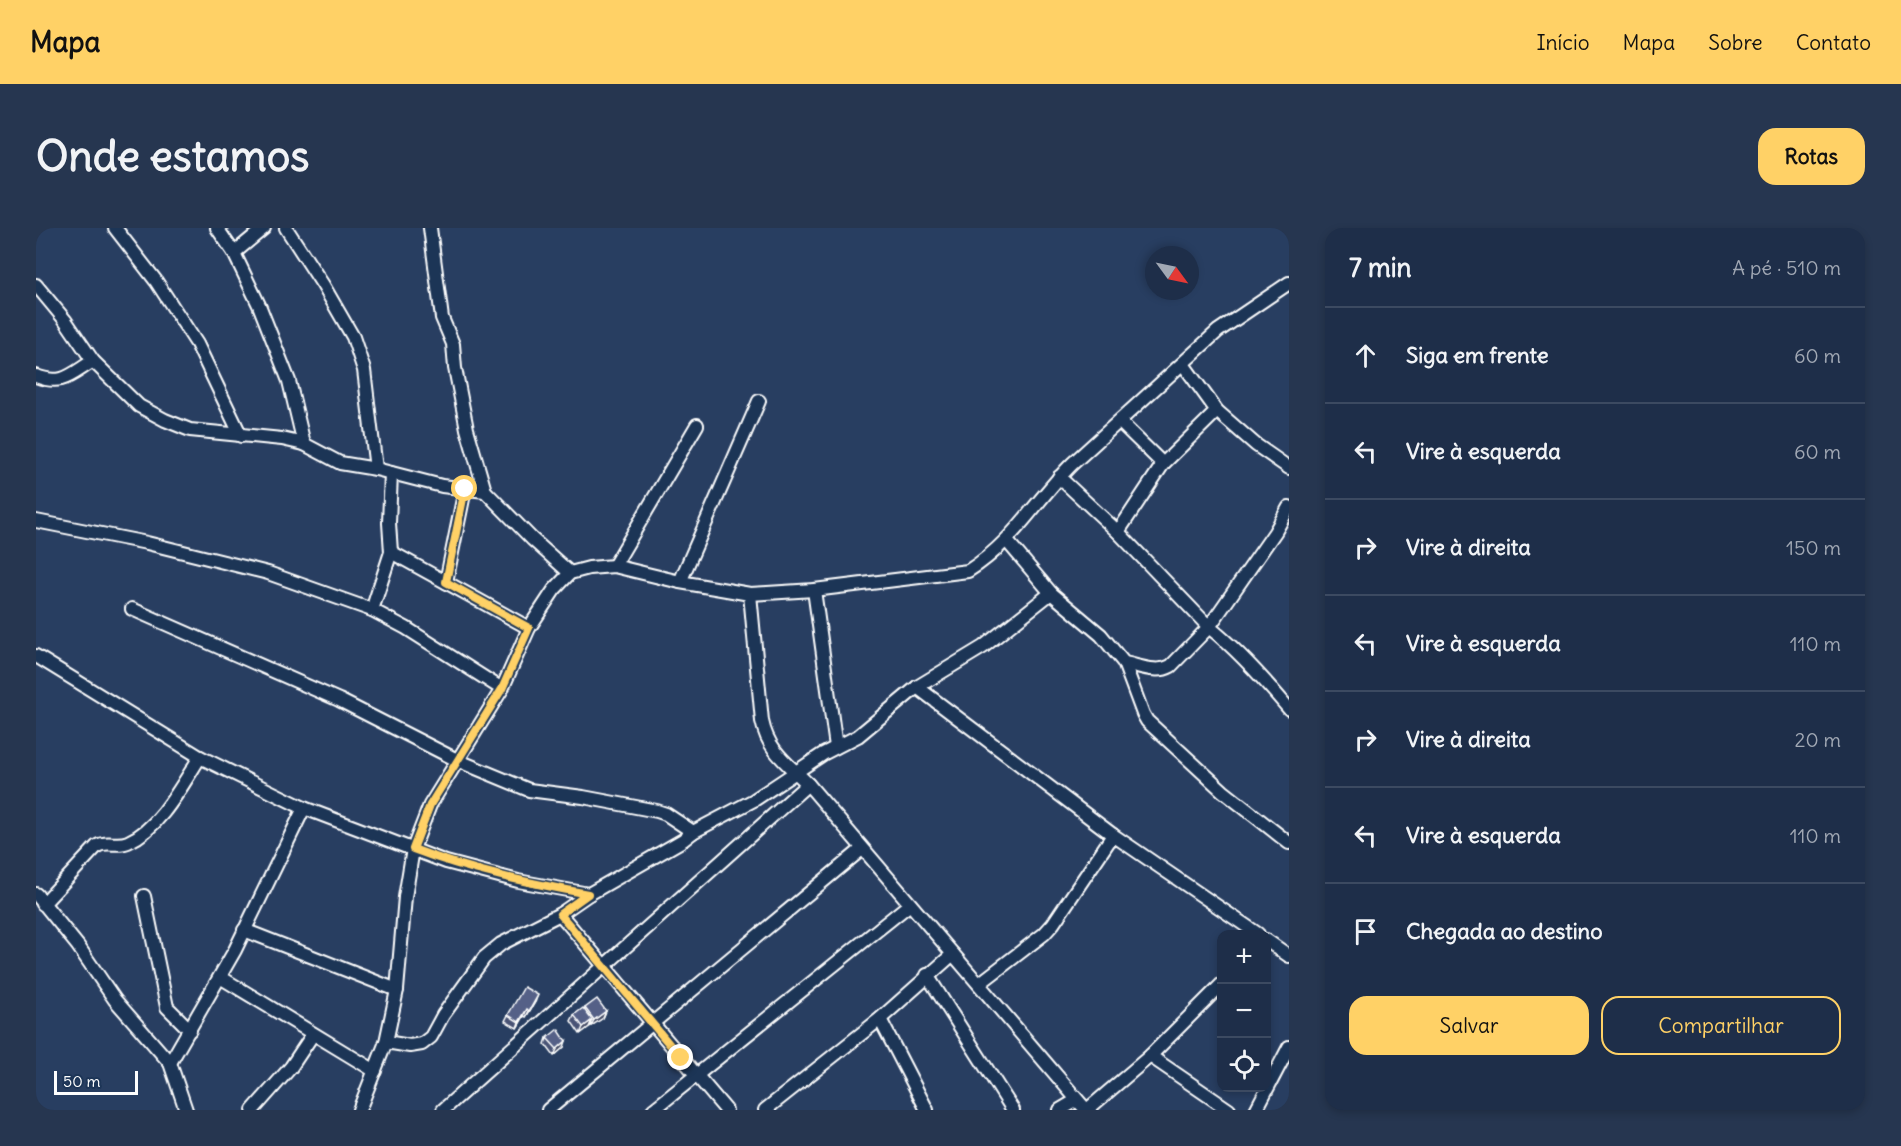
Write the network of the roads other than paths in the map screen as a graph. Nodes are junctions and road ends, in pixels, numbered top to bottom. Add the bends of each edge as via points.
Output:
1 (115, 228) edge
2 (217, 228) edge
3 (264, 228) edge
4 (286, 228) edge
5 (430, 228) edge
6 (234, 253) junction
7 (1289, 283) edge
8 (36, 285) edge
9 (93, 361) junction
10 (1183, 364) junction
11 (36, 376) edge
12 (759, 401) dead end
13 (1217, 411) junction
14 (1120, 422) junction
15 (698, 425) dead end
16 (241, 436) junction
17 (304, 444) junction
18 (1163, 464) junction
19 (1289, 468) edge
20 (376, 469) junction
21 (391, 473) junction
22 (1059, 477) junction
23 (465, 489) junction
24 (485, 491) junction
25 (1289, 507) edge
26 (36, 521) edge
27 (1118, 532) junction
28 (1007, 541) junction
29 (391, 552) junction
30 (614, 566) junction
31 (570, 573) junction
32 (446, 582) junction
33 (680, 582) junction
34 (814, 590) junction
35 (1051, 593) junction
36 (750, 594) junction
37 (132, 609) dead end
38 (372, 610) junction
39 (1209, 627) junction
40 (529, 628) junction
41 (36, 656) edge
42 (1124, 663) junction
43 (917, 687) junction
44 (502, 689) junction
45 (1289, 709) edge
46 (836, 747) junction
47 (200, 757) junction
48 (459, 760) junction
49 (796, 772) junction
50 (808, 784) junction
51 (304, 808) junction
52 (693, 832) junction
53 (1113, 835) junction
54 (1289, 843) edge
55 (413, 849) junction
56 (862, 849) junction
57 (588, 894) junction
58 (144, 896) dead end
59 (40, 899) edge
60 (910, 904) junction
61 (560, 914) junction
62 (244, 930) junction
63 (1252, 930) edge
64 (1271, 943) edge
65 (953, 954) junction
66 (1289, 956) edge
67 (606, 967) junction
68 (927, 975) junction
69 (220, 977) junction
70 (979, 984) junction
71 (1217, 988) edge
72 (397, 990) junction
73 (880, 1019) junction
74 (652, 1023) junction
75 (190, 1030) junction
76 (313, 1034) junction
77 (386, 1042) junction
78 (1289, 1047) edge
79 (1150, 1056) junction
80 (170, 1064) junction
81 (375, 1071) junction
82 (696, 1075) junction
83 (1077, 1100) junction
84 (186, 1110) edge
85 (253, 1110) edge
86 (359, 1110) edge
87 (443, 1110) edge
88 (548, 1110) edge
89 (654, 1110) edge
90 (726, 1110) edge
91 (765, 1110) edge
92 (927, 1110) edge
93 (1013, 1110) edge
94 (1060, 1110) edge
95 (1086, 1110) edge
96 (1229, 1110) edge
97 (1256, 1110) edge

1 - 16 street via 197,344
2 - 6 street
3 - 6 street
4 - 20 street via 353,338 364,370
5 - 24 street via 442,318 453,344 467,429
6 - 17 street via 289,381
7 - 10 street via 1218,332
8 - 9 street
9 - 11 street via 62,380 52,382
9 - 16 street via 140,406 165,420 190,430
10 - 13 street
10 - 14 street
12 - 33 street
13 - 18 street
13 - 19 street
14 - 18 street
14 - 22 street
15 - 30 street
16 - 17 street
17 - 20 street via 340,463
18 - 27 street
20 - 21 street
21 - 23 street
21 - 29 street
22 - 27 street
22 - 28 street
23 - 24 street
23 - 32 street
24 - 31 street
25 - 39 street
26 - 38 street via 268,573
27 - 39 street
28 - 34 street via 968,571
28 - 35 street
29 - 32 street
29 - 38 street
30 - 31 street
30 - 33 street
31 - 40 street
32 - 40 street
33 - 36 street
34 - 36 street
34 - 46 street
35 - 42 street via 1101,635
35 - 43 street via 983,647
36 - 49 street via 765,737
37 - 48 street via 339,700
38 - 44 street
39 - 42 street via 1164,670
39 - 45 street via 1262,676
40 - 44 street
41 - 47 street
42 - 54 street via 1147,721 1223,791
43 - 46 street via 864,731
43 - 53 street
44 - 48 street
46 - 49 street
47 - 51 street
47 - 59 street via 152,824 126,843 97,846
48 - 52 street via 529,790 657,811
48 - 55 street via 430,805
49 - 50 street
49 - 52 street via 754,800
50 - 56 street
50 - 67 street
51 - 55 street
51 - 62 street
52 - 57 street
53 - 63 street
53 - 70 street via 1053,924
55 - 57 street via 518,881
55 - 72 street
56 - 60 street
56 - 74 street
57 - 61 street
58 - 75 street via 167,1007
59 - 80 street via 115,1000
60 - 65 street
60 - 82 street
61 - 67 street
61 - 77 street via 501,944 484,958 442,1015 431,1037 422,1044
62 - 69 street
62 - 72 street
64 - 66 street
65 - 68 street
65 - 70 street
67 - 74 street
67 - 87 street
68 - 73 street
68 - 93 street
69 - 75 street
69 - 76 street
70 - 83 street
71 - 79 street
72 - 77 street
73 - 91 street
73 - 92 street
74 - 82 street
74 - 88 street
75 - 80 street
76 - 81 street
76 - 85 street via 291,1067
77 - 81 street
78 - 97 street
79 - 95 street
79 - 96 street
80 - 84 street
81 - 86 street
82 - 89 street
82 - 90 street
83 - 94 street
83 - 95 street

